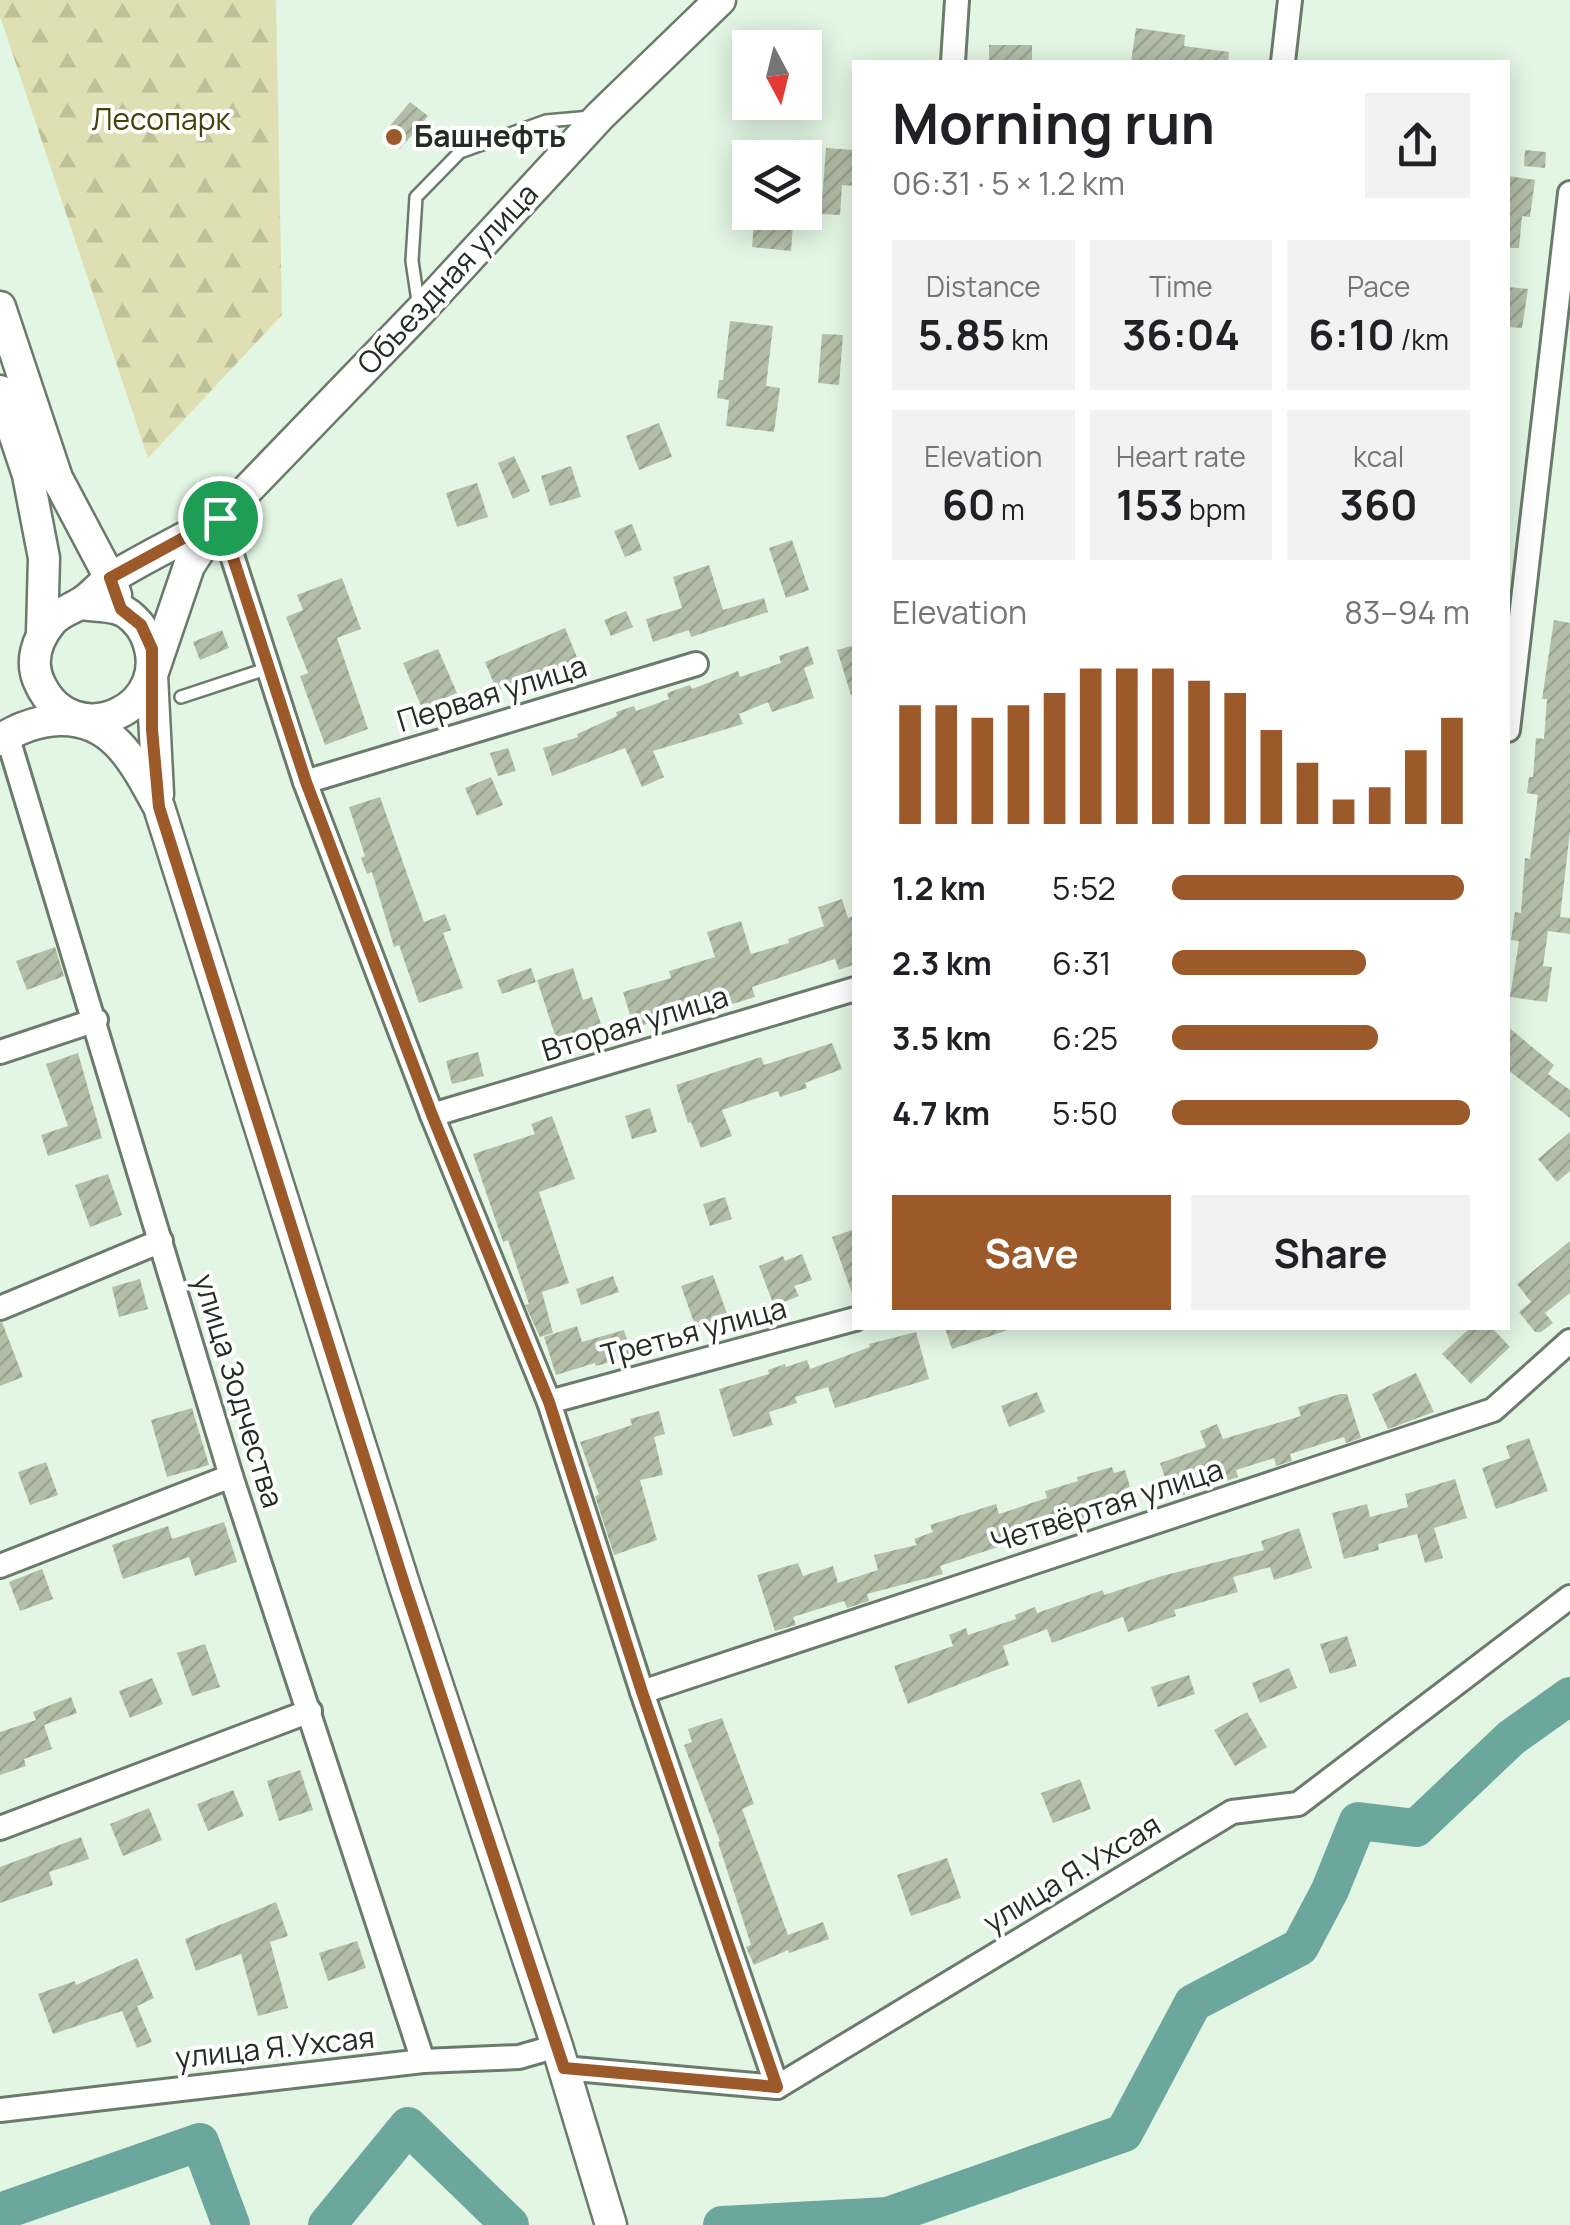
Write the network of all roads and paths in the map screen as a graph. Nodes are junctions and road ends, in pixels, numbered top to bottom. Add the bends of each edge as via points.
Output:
1 (720, 0) edge
2 (957, 0) edge
3 (1290, 0) edge
4 (953, 60) edge
5 (1283, 60) edge
6 (600, 116) junction
7 (1570, 193) edge
8 (0, 307) edge
9 (420, 311) junction
10 (0, 391) edge
11 (220, 518) junction
12 (110, 578) junction
13 (80, 604) junction
14 (121, 609) junction
15 (38, 644) junction
16 (696, 664) dead end
17 (268, 668) junction
18 (152, 675) junction
19 (180, 697) dead end
20 (1510, 713) edge
21 (80, 720) junction
22 (4, 738) edge
23 (306, 782) junction
24 (159, 807) junction
25 (852, 991) edge
26 (96, 1020) junction
27 (0, 1052) edge
28 (432, 1115) junction
29 (161, 1242) junction
30 (0, 1308) edge
31 (852, 1320) edge
32 (1570, 1341) edge
33 (549, 1402) junction
34 (231, 1476) junction
35 (0, 1566) edge
36 (1570, 1597) edge
37 (642, 1692) junction
38 (310, 1711) junction
39 (0, 1828) edge
40 (560, 2057) junction
41 (423, 2062) junction
42 (777, 2087) junction
43 (0, 2110) edge
44 (608, 2214) edge

1 - 6 main road, Объездная улица
2 - 4 street
3 - 5 street
6 - 9 main road, Объездная улица
6 - 9 lane via 546,121 460,152 416,196 412,261
7 - 20 street
8 - 12 main road via 57,478
9 - 11 main road, Объездная улица
10 - 15 main road via 28,476 44,558
11 - 12 main road
11 - 17 street
11 - 18 main road via 189,566
12 - 13 main road
12 - 14 main road
13 - 14 main road
13 - 15 main road via 58,614
14 - 18 main road via 141,625 152,649
15 - 21 main road via 36,677 46,696
15 - 22 main road
16 - 23 street, Первая улица
17 - 19 lane
17 - 23 street
18 - 21 main road via 137,702 111,718
18 - 24 main road
21 - 22 main road via 39,721
21 - 24 main road via 110,735
22 - 26 street, улица Зодчества
23 - 28 street
24 - 40 main road
25 - 28 street, Вторая улица
26 - 27 street
26 - 29 street, улица Зодчества
28 - 33 street
29 - 30 street
29 - 34 street, улица Зодчества
31 - 33 street, Третья улица
32 - 37 street, Четвёртая улица via 1493,1410
33 - 37 street
34 - 35 street
34 - 38 street, улица Зодчества
36 - 42 street, улица Я.Ухсая via 1298,1804 1232,1812
37 - 42 street
38 - 39 street
38 - 41 street, улица Зодчества
40 - 41 street, улица Я.Ухсая
40 - 42 street, улица Я.Ухсая
40 - 44 main road
41 - 43 street, улица Я.Ухсая

